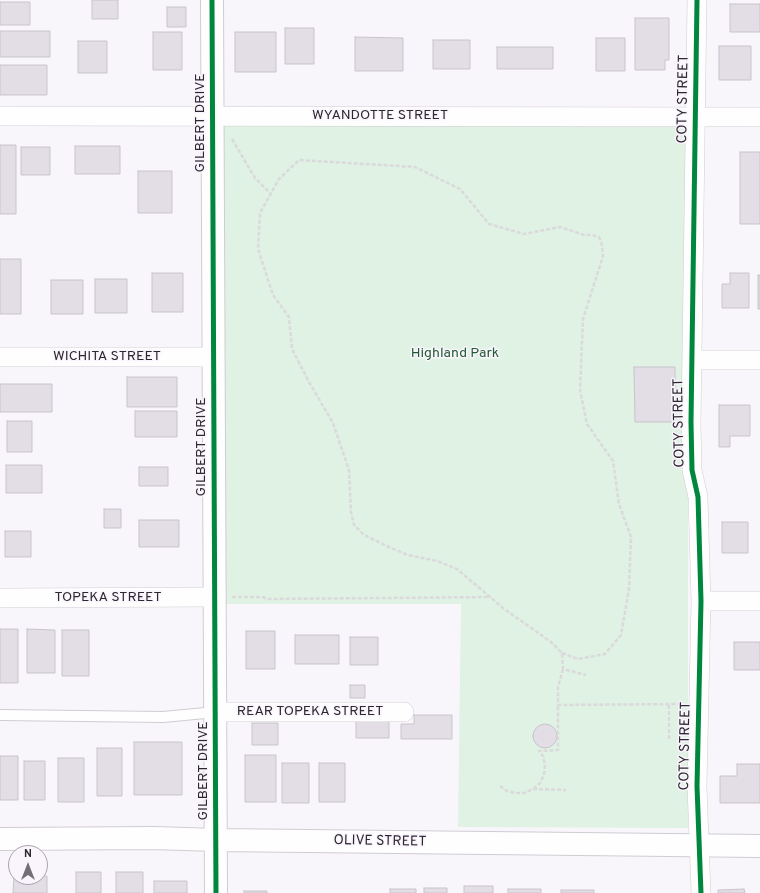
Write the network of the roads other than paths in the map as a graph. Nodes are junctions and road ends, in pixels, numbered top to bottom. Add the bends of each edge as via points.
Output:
1 (212, 0) edge
2 (697, 0) edge
3 (0, 116) edge
4 (213, 116) junction
5 (695, 117) junction
6 (760, 117) edge
7 (0, 357) edge
8 (214, 357) junction
9 (692, 360) junction
10 (760, 360) edge
11 (221, 597) junction
12 (0, 598) edge
13 (701, 601) junction
14 (760, 601) edge
15 (216, 712) junction
16 (404, 712) dead end
17 (0, 715) edge
18 (0, 839) edge
19 (216, 840) junction
20 (699, 846) junction
21 (760, 846) edge
22 (216, 893) edge
23 (701, 893) edge

1 - 4 street, GILBERT DRIVE
2 - 5 street, COTY STREET
3 - 4 street, WYANDOTTE STREET
4 - 5 street, WYANDOTTE STREET
4 - 8 street, GILBERT DRIVE
5 - 6 street, WYANDOTTE STREET
5 - 9 street, COTY STREET
7 - 8 street, WICHITA STREET
8 - 11 street, GILBERT DRIVE
9 - 10 street
9 - 13 street, COTY STREET via 692,470 698,497
11 - 12 street, TOPEKA STREET
11 - 15 street, GILBERT DRIVE
13 - 14 street
13 - 20 street, COTY STREET via 697,786
15 - 16 street, REAR TOPEKA STREET
15 - 17 lane via 163,717
15 - 19 street, GILBERT DRIVE
18 - 19 street, OLIVE STREET
19 - 20 street, OLIVE STREET
19 - 22 street, GILBERT DRIVE
20 - 21 street, OLIVE STREET
20 - 23 street, COTY STREET

